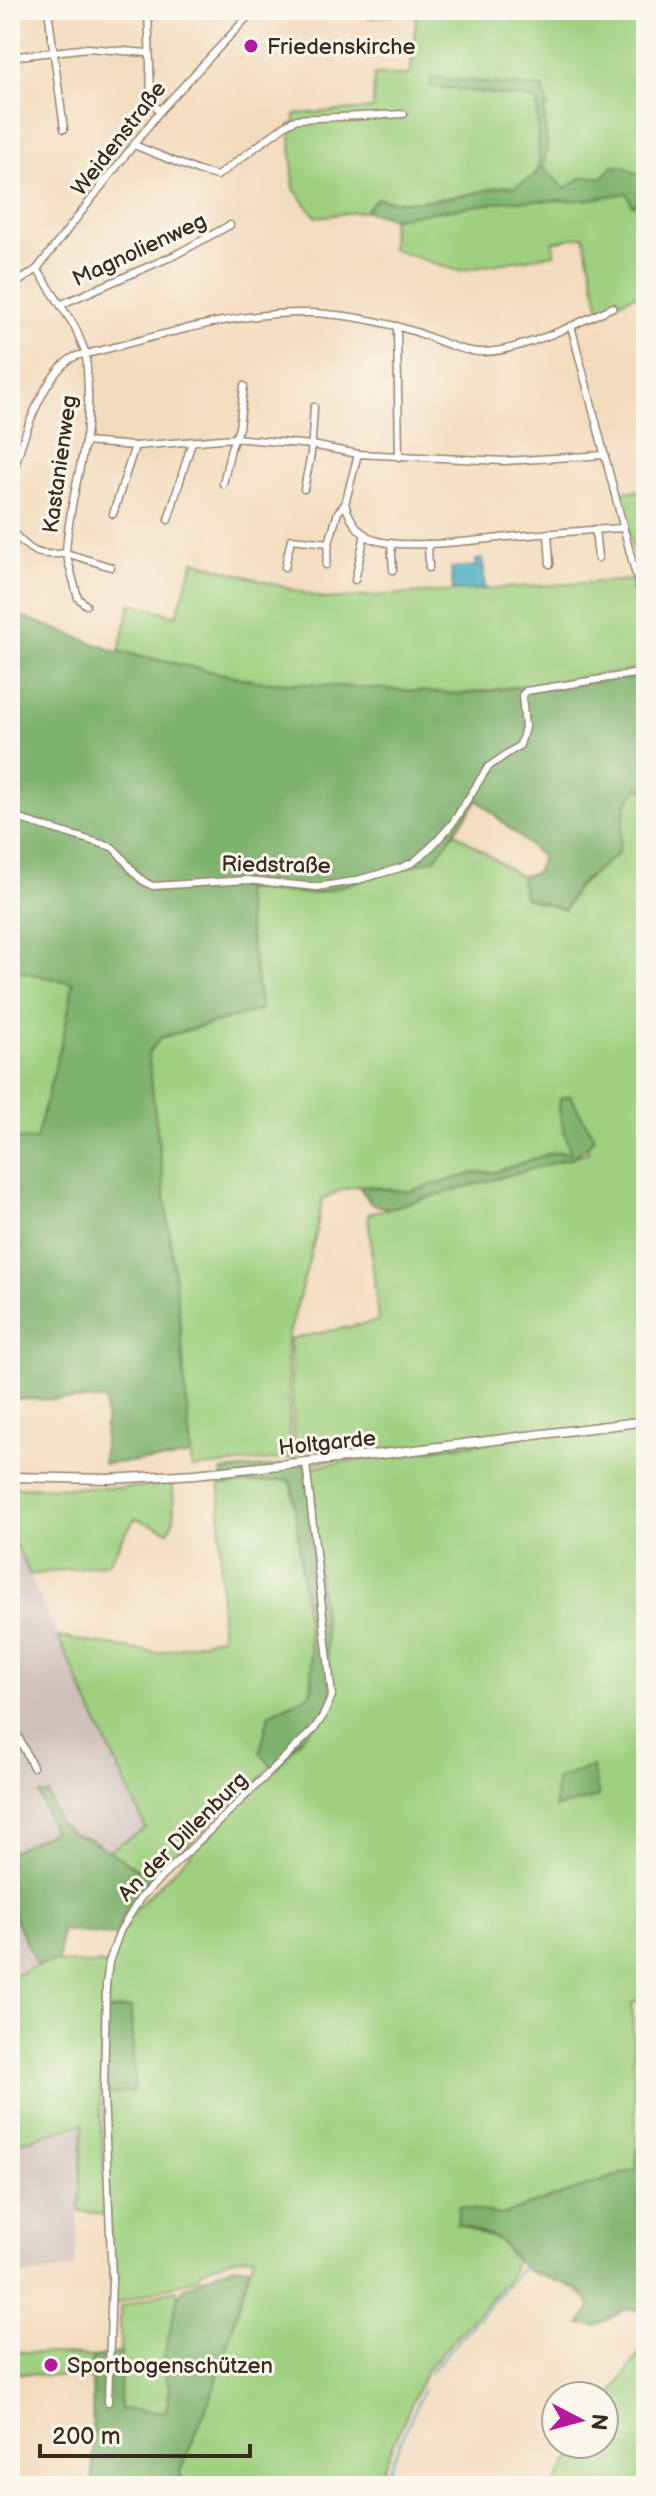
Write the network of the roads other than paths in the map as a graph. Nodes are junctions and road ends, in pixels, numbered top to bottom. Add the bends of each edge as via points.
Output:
1 (48, 10) edge
2 (148, 10) edge
3 (254, 10) edge
4 (52, 52) junction
5 (147, 53) junction
6 (10, 57) edge
7 (160, 111) junction
8 (404, 114) dead end
9 (64, 129) dead end
10 (134, 145) junction
11 (230, 225) dead end
12 (37, 269) junction
13 (10, 288) edge
14 (62, 304) junction
15 (613, 307) dead end
16 (397, 326) junction
17 (571, 326) junction
18 (86, 354) junction
19 (244, 386) dead end
20 (314, 407) dead end
21 (234, 438) junction
22 (85, 442) junction
23 (192, 442) junction
24 (312, 445) junction
25 (135, 446) junction
26 (358, 454) junction
27 (605, 455) junction
28 (399, 457) junction
29 (223, 484) dead end
30 (304, 489) dead end
31 (10, 493) edge
32 (345, 504) junction
33 (113, 514) dead end
34 (168, 520) dead end
35 (623, 528) junction
36 (10, 529) edge
37 (595, 529) junction
38 (548, 533) junction
39 (365, 534) junction
40 (391, 542) junction
41 (329, 543) junction
42 (428, 544) junction
43 (66, 553) junction
44 (598, 558) dead end
45 (550, 564) dead end
46 (326, 565) dead end
47 (111, 567) dead end
48 (285, 567) dead end
49 (429, 568) dead end
50 (393, 570) dead end
51 (355, 580) dead end
52 (86, 605) dead end
53 (646, 614) edge
54 (646, 672) edge
55 (10, 816) edge
56 (646, 1421) edge
57 (306, 1463) junction
58 (10, 1477) edge
59 (10, 1720) edge
60 (33, 1767) dead end
61 (108, 2402) dead end

1 - 4 street
2 - 5 street
3 - 7 street, Weidenstraße
4 - 5 street via 88,48
4 - 6 street
4 - 9 street
5 - 7 street via 152,102
7 - 10 street, Weidenstraße
8 - 10 street via 297,119 217,176
10 - 12 street, Weidenstraße
11 - 14 street, Magnolienweg
12 - 13 street, Weidenstraße
12 - 14 street
14 - 18 street
15 - 17 street
16 - 17 street via 486,352
16 - 18 street via 346,316 265,314 214,321
16 - 28 street
17 - 27 street
18 - 22 street, Kastanienweg
18 - 31 street, Kastanienweg via 64,365 42,397 18,451
19 - 21 street
20 - 24 street
21 - 23 street
21 - 24 street
21 - 29 street
22 - 25 street
22 - 43 street, Kastanienweg
23 - 25 street
23 - 34 street
24 - 26 street
24 - 30 street
25 - 33 street
26 - 28 street
26 - 32 street
27 - 28 street via 504,461
27 - 35 street
32 - 39 street
32 - 41 street
35 - 37 street
35 - 53 street
36 - 43 street, Kastanienweg via 28,549 47,556
37 - 38 street
37 - 44 street
38 - 42 street
38 - 45 street
39 - 40 street
39 - 51 street
40 - 42 street
40 - 50 street
41 - 46 street
41 - 48 street via 291,539
42 - 49 street
43 - 47 street, Kastanienweg
43 - 52 street, Kastanienweg via 78,598
54 - 55 street, Riedstraße via 526,691 520,745 488,767 452,824 414,862 354,881 317,887 247,880 153,886 140,881 112,847
56 - 57 street, Holtgarde
57 - 58 street, Holtgarde via 109,1479
57 - 61 street, An der Dillenburg via 329,1705 314,1729 141,1897 126,1918 109,1962 104,2033 112,2279
59 - 60 street

